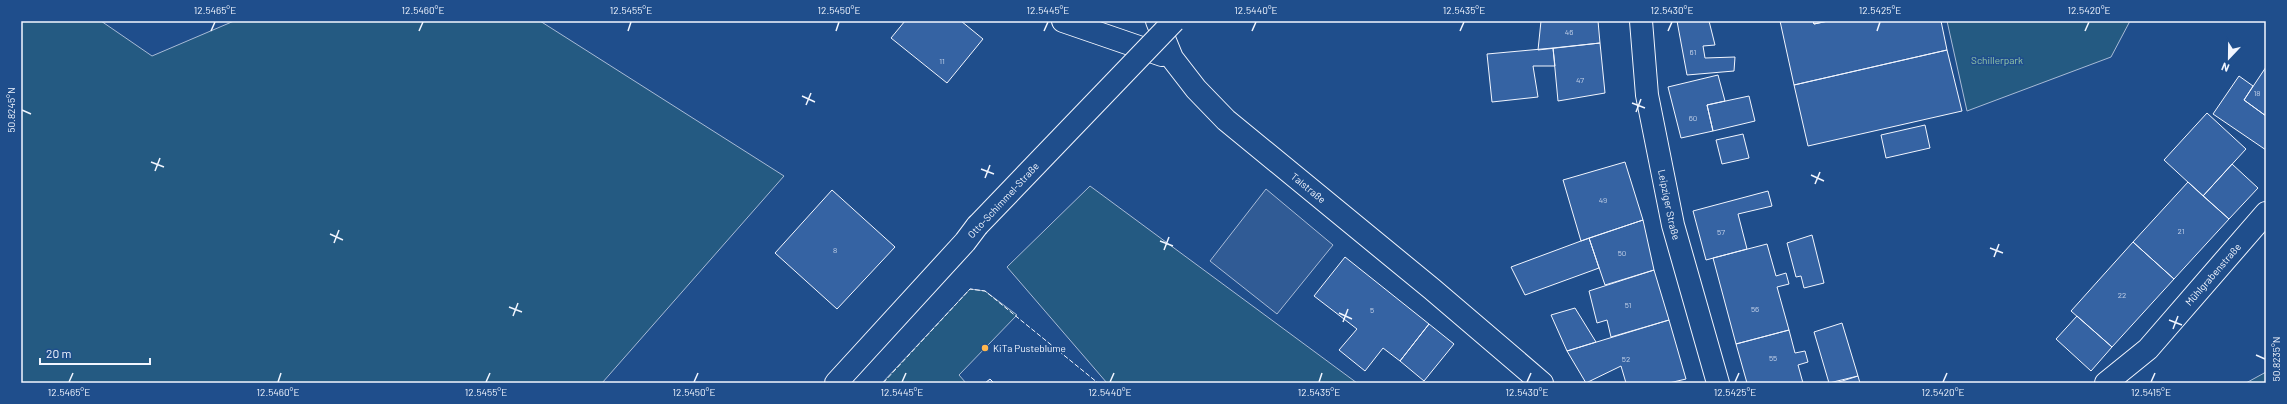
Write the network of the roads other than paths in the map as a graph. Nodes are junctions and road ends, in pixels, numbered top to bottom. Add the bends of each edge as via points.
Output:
1 (1063, 21) edge
2 (1157, 21) edge
3 (1174, 21) edge
4 (1641, 21) edge
5 (1172, 58) junction
6 (2266, 213) edge
7 (836, 383) edge
8 (1542, 383) edge
9 (1718, 383) edge
10 (2106, 383) edge

1 - 5 street
2 - 5 street, Talstraße
3 - 7 street, Otto-Schimmel-Straße, bridge via 977,226
4 - 9 street, Leipziger Straße via 1647,95 1673,225
5 - 8 street, Talstraße via 1226,120
6 - 10 street, Mühlgrabenstraße via 2148,349

